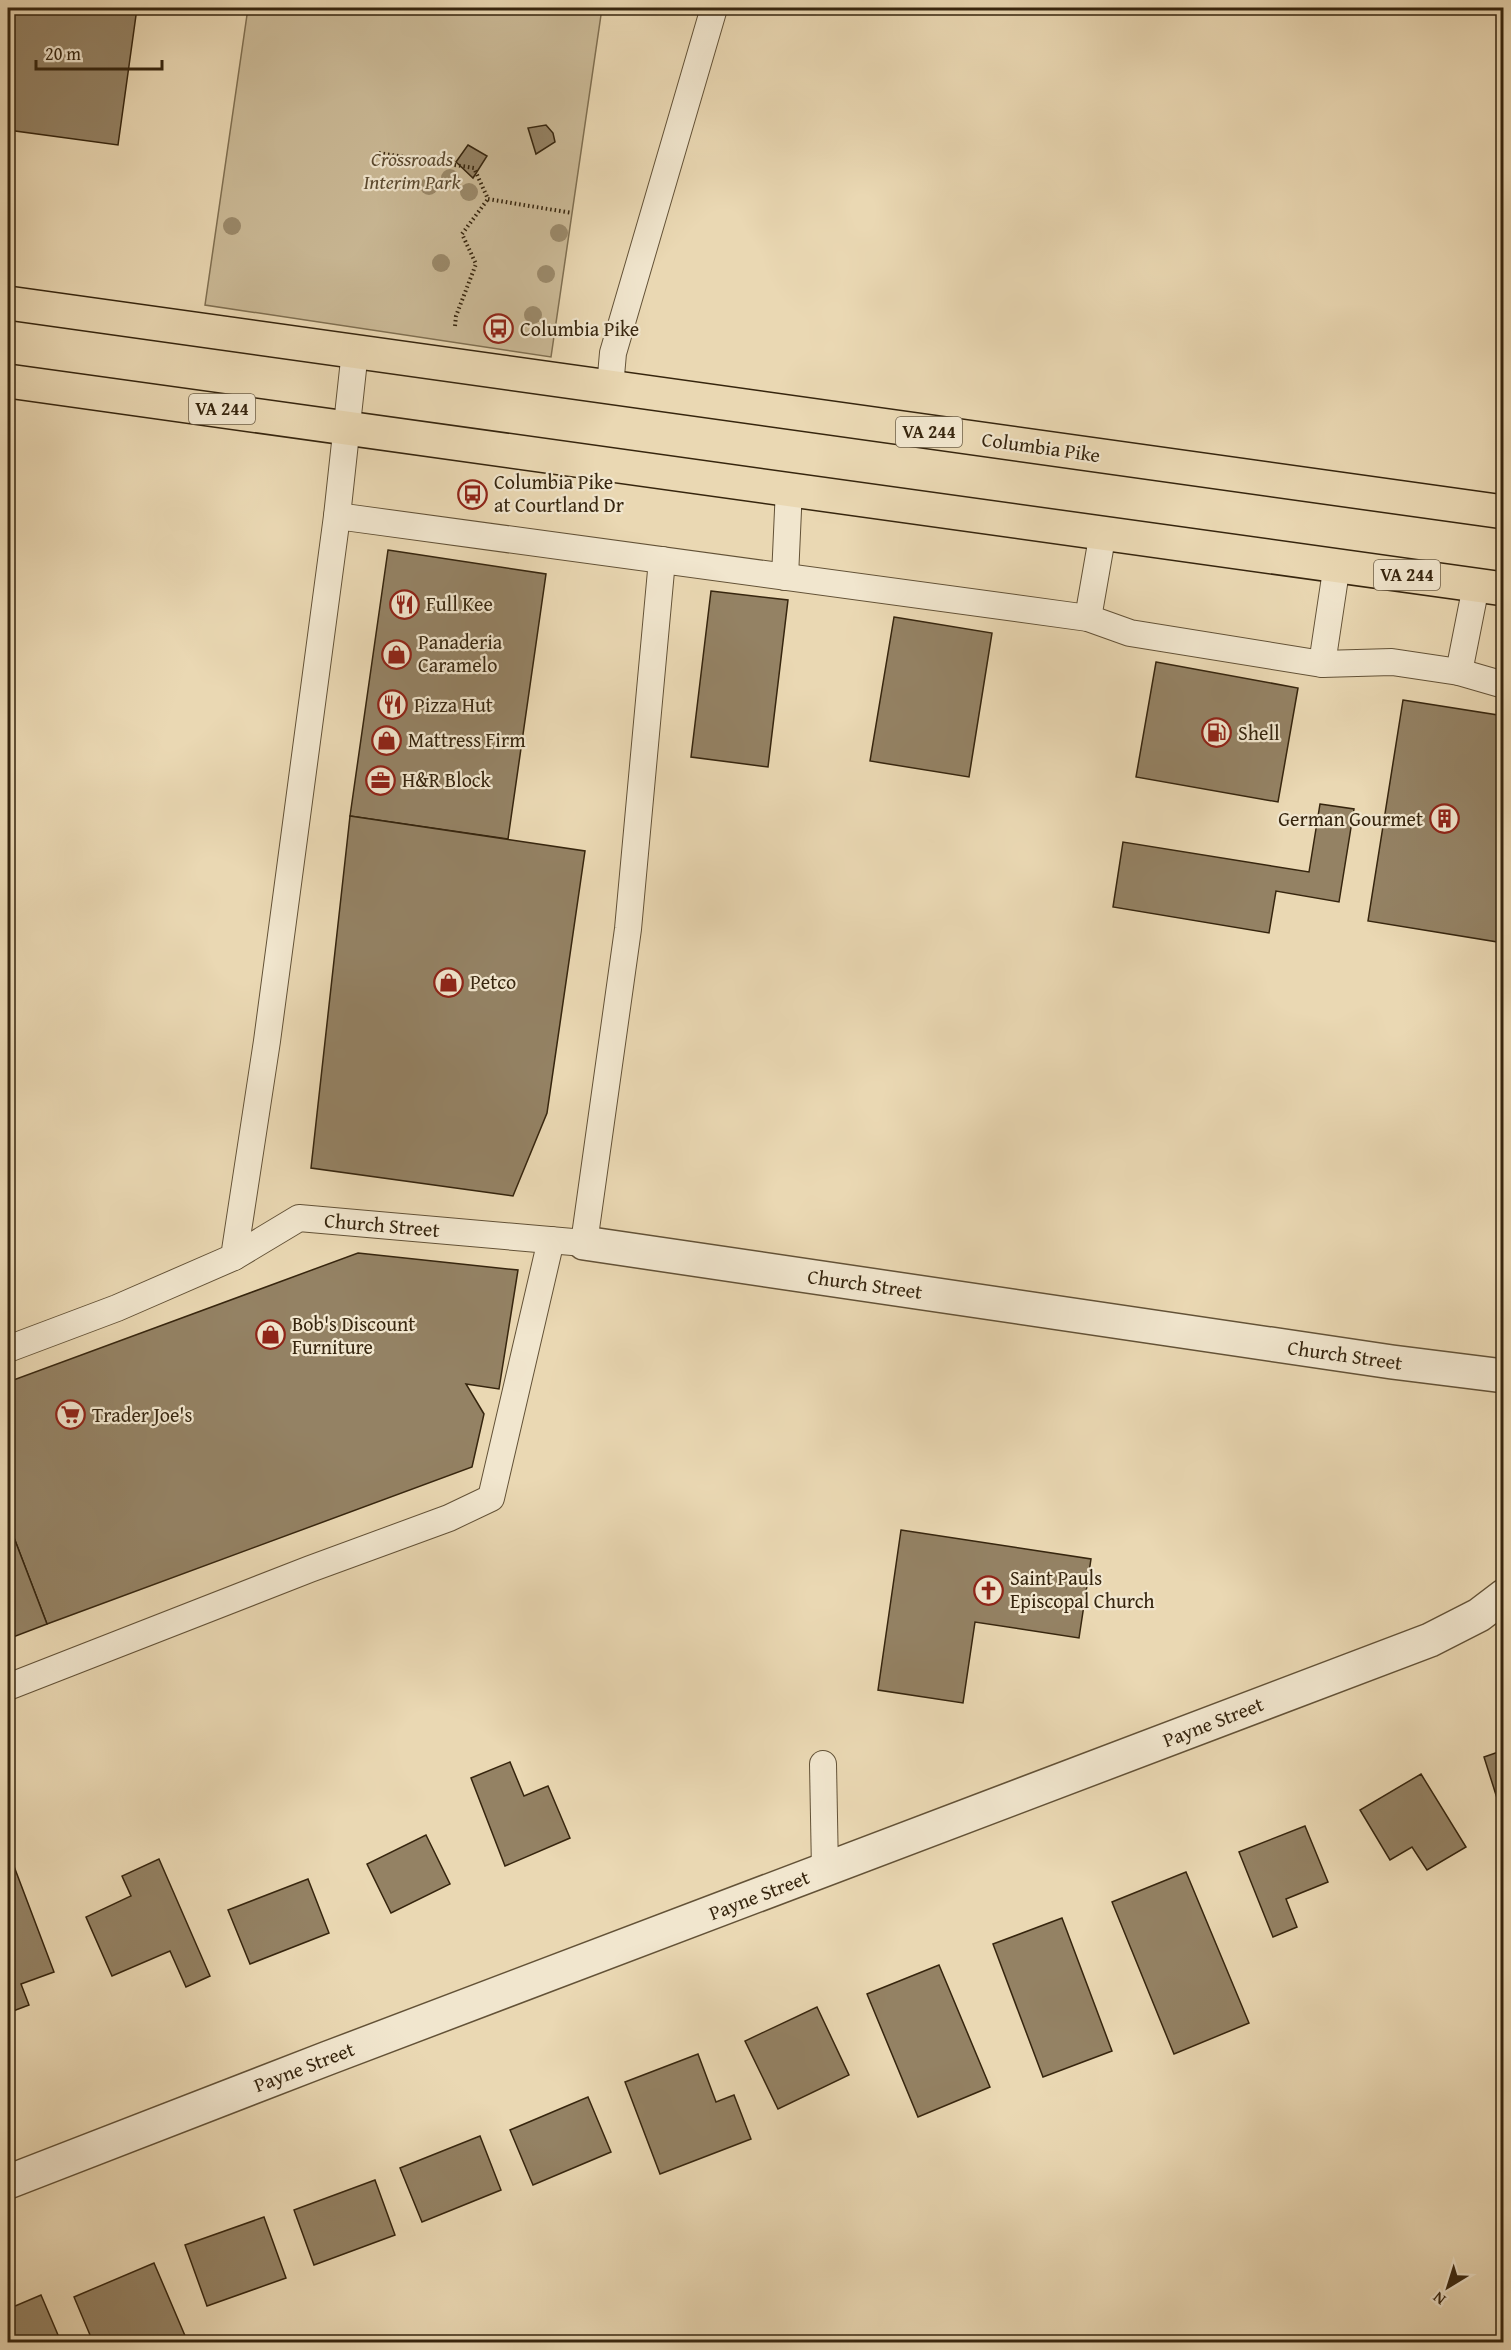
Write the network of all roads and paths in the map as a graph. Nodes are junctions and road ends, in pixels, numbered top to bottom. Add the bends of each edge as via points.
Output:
1 (714, 8) edge
2 (379, 153) dead end
3 (488, 199) junction
4 (572, 213) dead end
5 (8, 303) edge
6 (454, 331) dead end
7 (355, 351) junction
8 (8, 381) edge
9 (610, 387) junction
10 (347, 427) junction
11 (789, 488) junction
12 (1503, 512) edge
13 (337, 516) junction
14 (1103, 532) junction
15 (662, 560) junction
16 (1337, 564) junction
17 (785, 577) junction
18 (1490, 587) edge
19 (1089, 618) junction
20 (1322, 664) junction
21 (1459, 672) junction
22 (1503, 685) edge
23 (551, 1240) junction
24 (584, 1243) junction
25 (234, 1257) junction
26 (8, 1349) edge
27 (1503, 1376) edge
28 (1503, 1596) edge
29 (8, 1687) edge
30 (823, 1764) dead end
31 (825, 1870) junction
32 (8, 2182) edge

1 - 9 lane via 613,354
2 - 3 path via 474,168
3 - 4 path
3 - 6 path via 462,234 476,264
5 - 7 main road, Columbia Pike / VA 244
7 - 9 main road, Columbia Pike / VA 244
7 - 10 lane
8 - 10 main road, VA 244
9 - 12 main road, Columbia Pike / VA 244
10 - 11 main road, VA 244
10 - 13 lane
11 - 14 main road, VA 244
11 - 17 lane
13 - 15 lane
13 - 25 lane
14 - 16 main road, VA 244
14 - 19 lane
15 - 17 lane
15 - 24 lane via 628,929
16 - 18 main road, VA 244
16 - 20 lane
17 - 19 lane
18 - 21 lane
19 - 20 lane via 1130,633
20 - 21 lane via 1392,662
21 - 22 lane
23 - 24 lane, Church Street
23 - 25 lane, Church Street via 299,1218
23 - 29 lane via 491,1498 449,1518
24 - 27 street, Church Street
25 - 26 lane, Church Street via 117,1308
28 - 31 street, Payne Street via 1479,1615 1430,1640
30 - 31 lane
31 - 32 street, Payne Street

